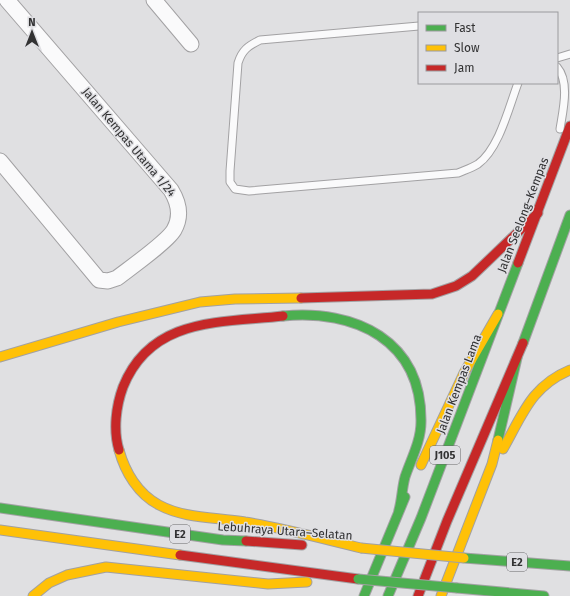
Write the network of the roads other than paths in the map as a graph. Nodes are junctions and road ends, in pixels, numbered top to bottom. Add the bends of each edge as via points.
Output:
1 (7, 0) edge
2 (154, 0) edge
3 (418, 26) edge
4 (191, 44) dead end
5 (570, 54) edge
6 (558, 58) edge
7 (558, 68) edge
8 (518, 84) edge
9 (570, 126) edge
10 (0, 161) edge
11 (556, 162) junction
12 (538, 213) junction
13 (570, 215) edge
14 (498, 314) junction
15 (0, 357) edge
16 (517, 358) junction
17 (570, 370) edge
18 (492, 464) junction
19 (0, 508) edge
20 (399, 510) junction
21 (0, 530) edge
22 (361, 548) junction
23 (570, 566) edge
24 (358, 579) junction
25 (513, 594) edge
26 (33, 596) edge
27 (364, 596) edge
28 (388, 596) edge
29 (418, 596) edge
30 (441, 596) edge
31 (544, 596) edge

1 - 10 street, Jalan Kempas Utama 1/24 via 171,190 178,201 179,210 174,230 117,278 99,280
2 - 4 street
3 - 8 lane via 260,40 247,47 241,53 238,63 230,171 230,182 235,189 249,190 450,173 469,169 479,163 492,148
5 - 6 lane
7 - 11 lane via 564,82
9 - 11 main road, Jalan Seelong–Kempas / J105
11 - 12 main road, Jalan Seelong–Kempas / J105
12 - 14 main road, Jalan Seelong–Kempas / J105
12 - 15 main road via 472,276 456,286 432,294 200,302 118,322
13 - 16 main road, J105
14 - 20 main road via 464,373
14 - 28 main road, Jalan Kempas Lama / J105 via 421,518
16 - 18 main road
16 - 29 main road, J105 via 447,521
17 - 18 main road via 546,385 523,411 509,439
18 - 30 main road
19 - 22 main road, Lebuhraya Utara–Selatan / E2 via 223,540
20 - 22 main road via 422,416 410,370 396,348 374,330 349,319 319,314 219,322 190,328 159,340 139,358 124,381 116,408 116,433 127,471 149,499 194,517 268,526
20 - 27 main road
21 - 24 main road, E2
22 - 23 main road, Lebuhraya Utara–Selatan / E2, bridge
24 - 25 main road, E2, bridge
24 - 26 main road via 268,584 106,567 84,569 61,577 42,587
25 - 31 main road, E2

